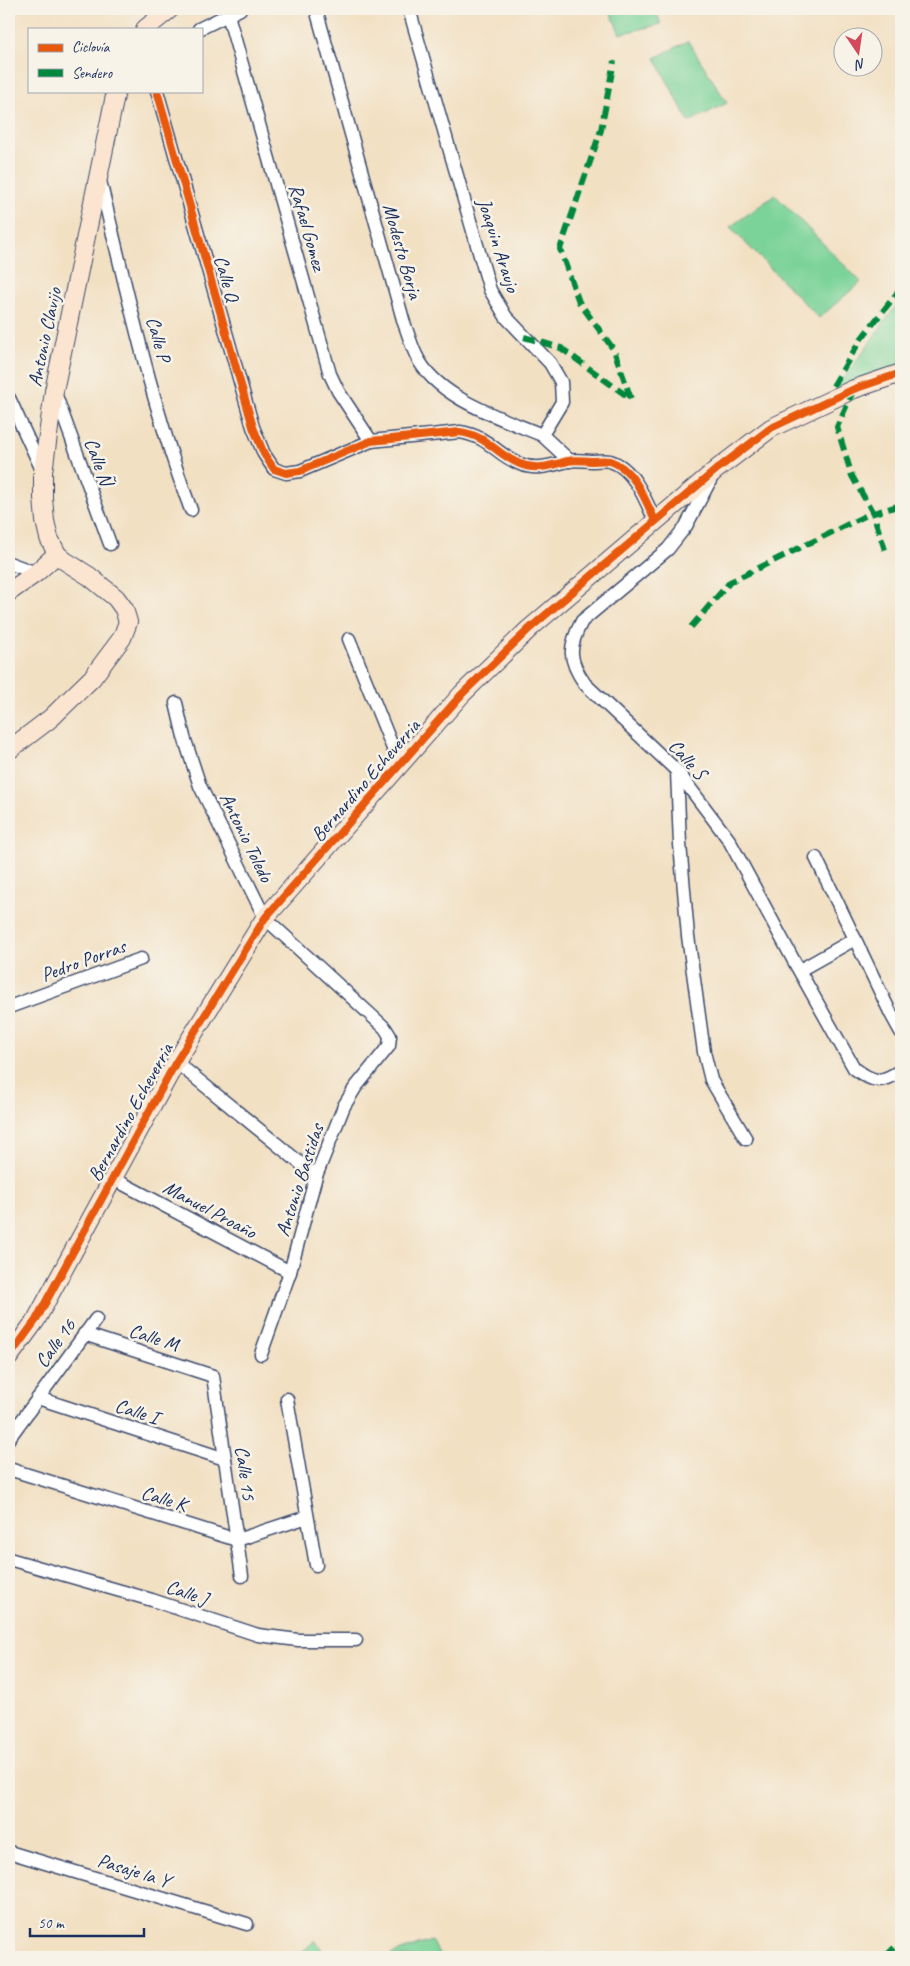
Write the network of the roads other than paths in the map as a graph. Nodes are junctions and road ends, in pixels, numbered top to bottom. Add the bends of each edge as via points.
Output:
1 (170, 9) edge
2 (240, 9) edge
3 (316, 9) edge
4 (409, 9) edge
5 (228, 15) junction
6 (147, 28) edge
7 (201, 28) edge
8 (116, 92) edge
9 (158, 92) edge
10 (98, 175) junction
11 (901, 373) edge
12 (54, 391) junction
13 (9, 398) edge
14 (542, 435) junction
15 (371, 441) junction
16 (570, 460) junction
17 (717, 469) junction
18 (42, 472) junction
19 (191, 510) dead end
20 (655, 521) junction
21 (110, 544) dead end
22 (57, 554) junction
23 (9, 563) edge
24 (36, 573) junction
25 (9, 592) edge
26 (349, 639) dead end
27 (176, 703) dead end
28 (9, 750) edge
29 (400, 766) junction
30 (677, 771) junction
31 (816, 858) dead end
32 (265, 918) junction
33 (855, 939) junction
34 (142, 959) dead end
35 (800, 970) junction
36 (9, 1007) edge
37 (385, 1028) joint
38 (901, 1032) edge
39 (176, 1062) junction
40 (901, 1070) edge
41 (746, 1139) dead end
42 (316, 1176) junction
43 (112, 1178) junction
44 (290, 1272) junction
45 (96, 1318) dead end
46 (84, 1334) junction
47 (261, 1354) dead end
48 (9, 1357) edge
49 (213, 1376) joint
50 (38, 1398) junction
51 (287, 1399) dead end
52 (9, 1438) edge
53 (225, 1460) junction
54 (9, 1470) edge
55 (307, 1518) junction
56 (237, 1540) junction
57 (9, 1559) edge
58 (316, 1565) dead end
59 (242, 1576) dead end
60 (356, 1640) dead end
61 (9, 1852) edge
62 (247, 1924) dead end

1 - 6 street
2 - 5 street
3 - 14 street, Modesto Borja via 416,357 437,383 467,404
4 - 14 street, Joaquin Araujo via 490,290 506,317 550,363 561,382 562,402
5 - 7 street
5 - 15 street, Rafael Gomez via 330,374
8 - 10 street, Antonio Clavijo
9 - 15 street, Calle Q via 253,427 264,454 274,469 286,473 300,471
10 - 12 street, Antonio Clavijo
10 - 19 street, Calle P via 169,450
11 - 17 street, Bernardino Echeverria via 854,389 771,428
12 - 18 street, Antonio Clavijo
12 - 21 street, Calle Ñ
13 - 18 street
14 - 16 street
15 - 16 street via 460,432 488,441 520,464 538,468
16 - 20 street via 611,461 627,472 639,486
17 - 20 street, Bernardino Echeverria
17 - 30 street, Calle S via 686,526 668,549 582,621 574,636 571,653 575,669 585,684
18 - 22 street, Antonio Clavijo via 45,521
20 - 29 street, Bernardino Echeverria via 529,629 462,694
22 - 24 street
22 - 28 street via 116,598 128,622 122,638 92,678 50,718
23 - 24 street
24 - 25 street
26 - 29 street
27 - 32 street, Antonio Toledo via 200,786
29 - 32 street, Bernardino Echeverria
30 - 35 street, Calle S via 730,840
30 - 41 street via 688,936 704,1052 712,1080
31 - 33 street
32 - 37 street, Antonio Toledo
32 - 39 street, Bernardino Echeverria
33 - 35 street
33 - 38 street
34 - 36 street, Pedro Porras
35 - 40 street, Calle S via 854,1068 867,1079 877,1080
37 - 42 street, Antonio Bastidas via 390,1036 388,1046 344,1106
39 - 42 street
39 - 43 street, Bernardino Echeverria
42 - 44 street, Antonio Bastidas
43 - 44 street, Manuel Proaño
43 - 48 street, Bernardino Echeverria via 36,1320
44 - 47 street, Antonio Bastidas
45 - 46 street, Calle 16
46 - 49 street, Calle M
46 - 50 street, Calle 16
49 - 53 street, Calle 15
50 - 52 street, Calle 16
50 - 53 street, Calle I
51 - 55 street
53 - 56 street, Calle 15
54 - 56 street, Calle K
55 - 56 street
55 - 58 street
56 - 59 street, Calle 15
57 - 60 street, Calle J via 152,1600 258,1635 298,1640
61 - 62 street, Pasaje la Y

